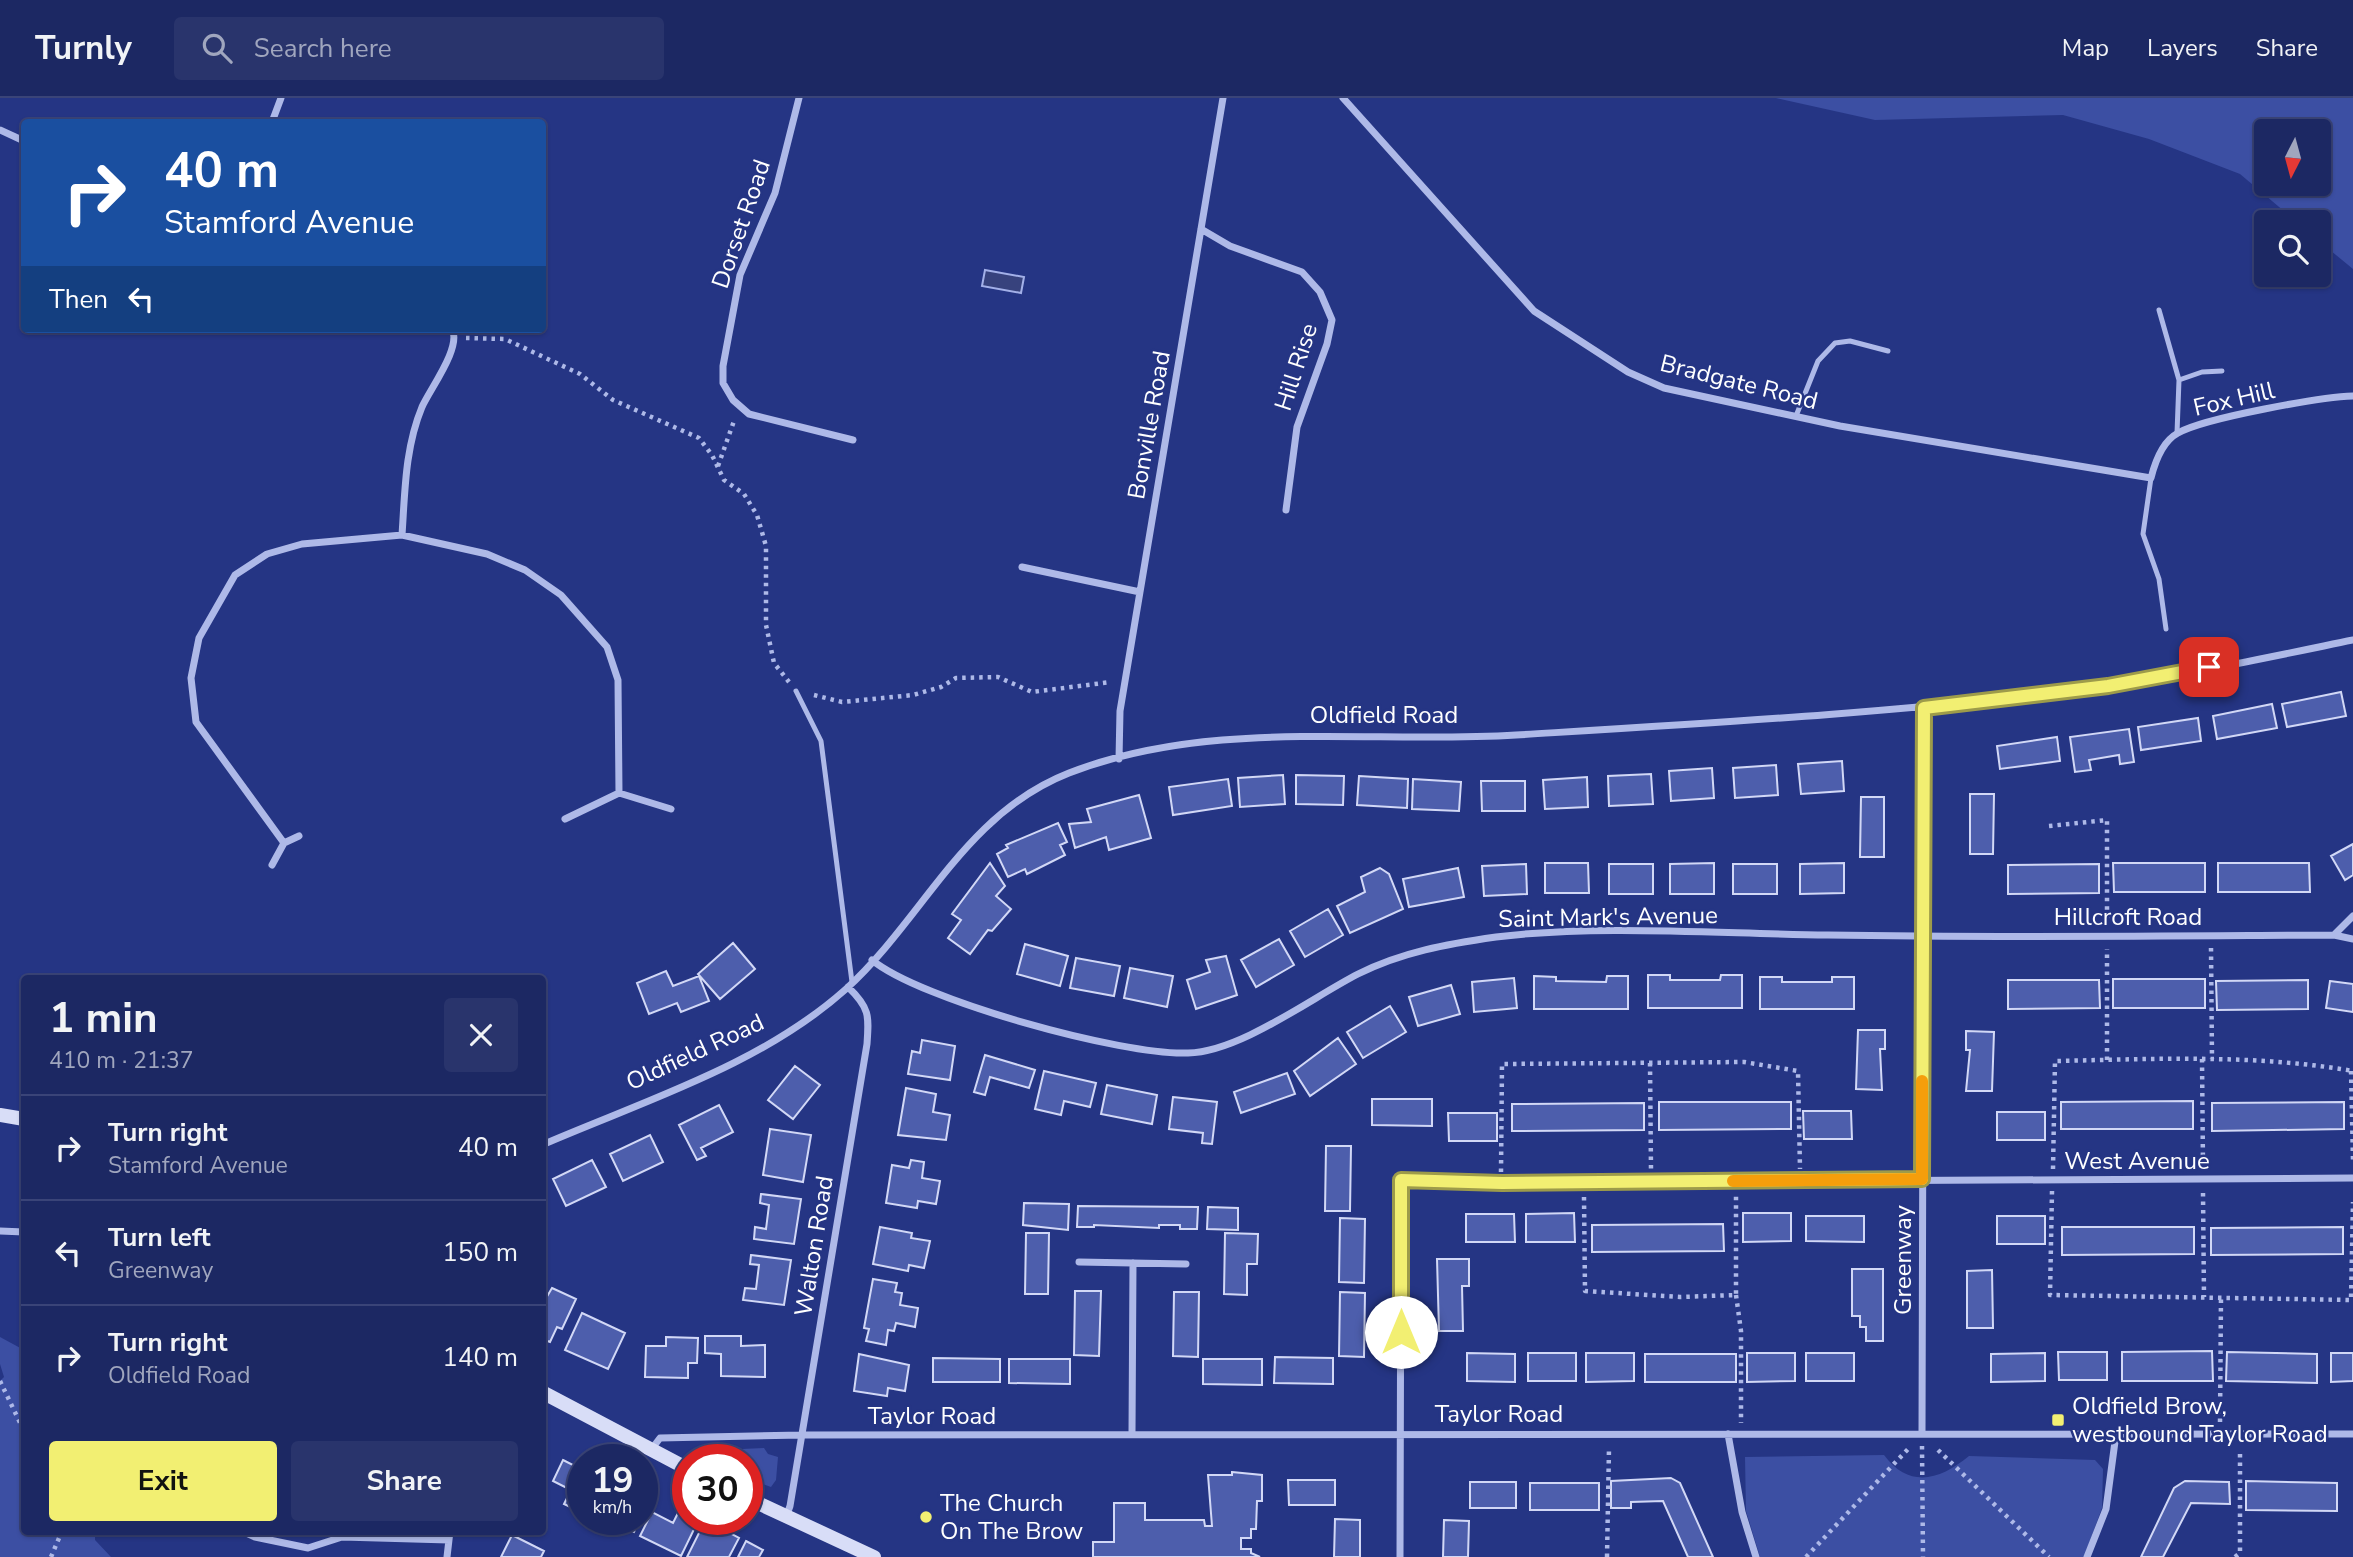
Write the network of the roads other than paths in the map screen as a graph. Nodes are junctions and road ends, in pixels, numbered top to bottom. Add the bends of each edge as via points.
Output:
1 (281, 98) edge
2 (799, 98) edge
3 (1223, 98) edge
4 (1343, 98) edge
5 (273, 119) edge
6 (0, 130) edge
7 (21, 140) edge
8 (1202, 229) junction
9 (2159, 310) dead end
10 (453, 333) edge
11 (1888, 351) dead end
12 (2222, 371) dead end
13 (2179, 380) junction
14 (2353, 396) edge
15 (1796, 416) junction
16 (2177, 433) junction
17 (853, 440) dead end
18 (2151, 478) junction
19 (1286, 510) dead end
20 (402, 535) junction
21 (1022, 567) dead end
22 (1140, 592) junction
23 (2166, 629) dead end
24 (2353, 640) edge
25 (796, 691) road end
26 (1924, 708) junction
27 (1119, 759) junction
28 (619, 793) junction
29 (671, 808) dead end
30 (565, 819) dead end
31 (299, 836) dead end
32 (284, 844) junction
33 (272, 865) dead end
34 (2353, 916) edge
35 (2334, 935) junction
36 (1923, 937) junction
37 (2353, 939) edge
38 (872, 960) junction
39 (850, 985) junction
40 (0, 1115) edge
41 (21, 1118) edge
42 (546, 1143) edge
43 (2353, 1178) edge
44 (1922, 1179) junction
45 (0, 1231) edge
46 (21, 1232) edge
47 (1079, 1262) dead end
48 (1133, 1263) junction
49 (1186, 1264) dead end
50 (546, 1394) edge
51 (1400, 1433) junction
52 (1132, 1434) junction
53 (1728, 1434) junction
54 (1922, 1434) junction
55 (2116, 1434) junction
56 (2353, 1434) edge
57 (803, 1435) junction
58 (637, 1444) edge
59 (655, 1444) edge
60 (763, 1506) edge
61 (786, 1517) junction
62 (251, 1535) edge
63 (450, 1535) edge
64 (449, 1541) junction
65 (447, 1557) edge
66 (873, 1557) edge
67 (1400, 1557) edge
68 (1756, 1557) edge
69 (2087, 1557) edge

1 - 5 street
2 - 17 street, Dorset Road via 775,194 740,275 723,383 733,400 750,414
3 - 8 street, Bonville Road
4 - 15 street, Bradgate Road via 1534,311 1628,372 1664,388
6 - 7 street
8 - 19 street, Hill Rise via 1230,246 1302,272 1320,292 1332,320 1297,427
8 - 22 street, Bonville Road
9 - 13 lane
10 - 20 street via 407,454
11 - 15 lane via 1850,341 1835,343 1818,361
12 - 13 lane
13 - 16 lane
14 - 16 street, Fox Hill
15 - 18 street, Bradgate Road
16 - 18 street, Fox Hill via 2156,458
18 - 23 lane via 2143,534 2159,579
20 - 28 street via 486,554 524,570 583,617 607,647 618,680
20 - 32 street via 302,544 267,554 235,575 199,638 191,678 196,722
21 - 22 street
22 - 27 street, Bonville Road via 1120,711
24 - 26 street, Oldfield Road via 2108,686
25 - 39 lane via 821,741
26 - 27 street, Oldfield Road via 1452,739 1337,735 1204,742
26 - 36 street, Greenway
27 - 38 street, Oldfield Road via 1064,775 985,826
28 - 29 street
28 - 30 street
31 - 32 street
32 - 33 street
34 - 35 street
35 - 36 street, Hillcroft Road
35 - 37 street, Hillcroft Road
36 - 38 street, Saint Mark's Avenue via 1580,932 1423,948 1361,973 1227,1044 1190,1054 1143,1049 1008,1018 899,978
36 - 44 street, Greenway
38 - 39 street, Oldfield Road
39 - 42 street, Oldfield Road via 794,1031 741,1061
39 - 57 street, Walton Road via 869,1015 867,1044
40 - 41 street
43 - 44 street, West Avenue
44 - 51 street, West Avenue via 1401,1180
44 - 54 street, Greenway
45 - 46 street
47 - 48 street
48 - 49 street
48 - 52 street
50 - 58 street
51 - 52 street, Taylor Road
51 - 53 street, Taylor Road
51 - 67 street
52 - 57 street, Taylor Road
53 - 54 street, Taylor Road
53 - 68 street via 1742,1512
54 - 55 street, Taylor Road
55 - 56 street, Taylor Road
55 - 69 street via 2106,1509
57 - 59 street, Taylor Road via 660,1438
57 - 61 street, Walton Road
60 - 61 street
61 - 66 street
62 - 64 street via 308,1548 342,1537
63 - 64 street
64 - 65 street

